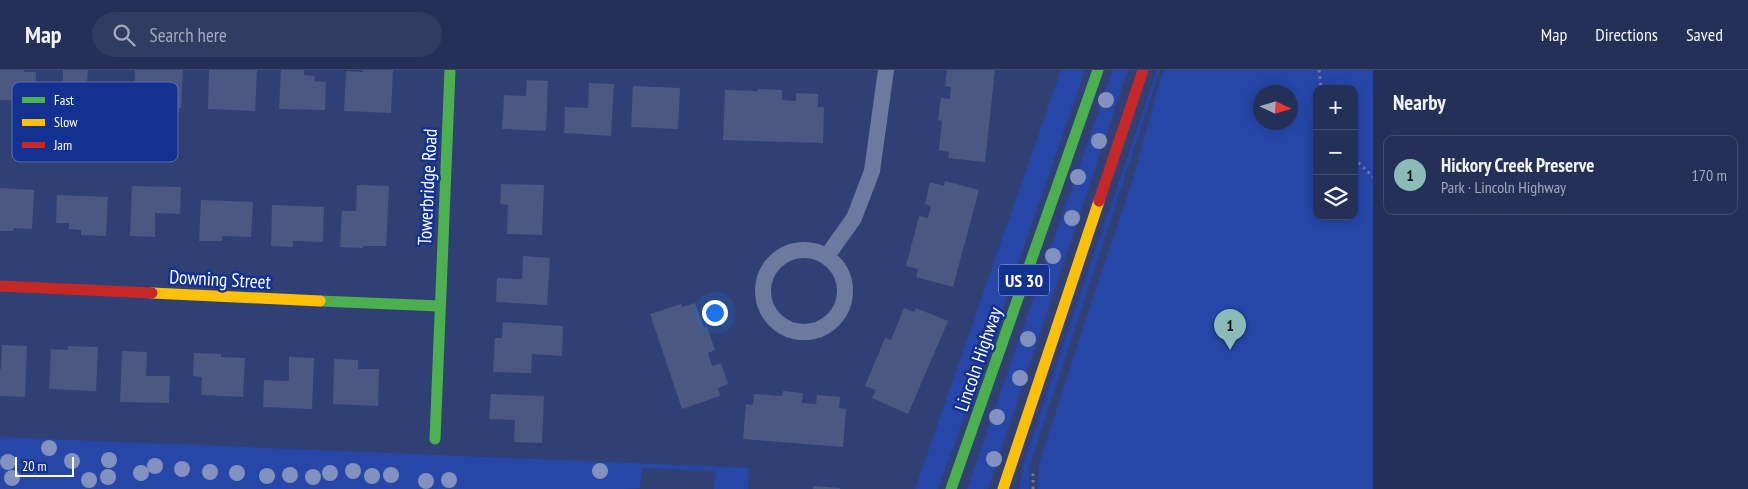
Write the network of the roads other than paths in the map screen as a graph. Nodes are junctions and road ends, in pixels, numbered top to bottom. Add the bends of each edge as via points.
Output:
1 (450, 70) edge
2 (886, 70) edge
3 (1098, 70) edge
4 (1143, 70) edge
5 (827, 256) junction
6 (0, 286) edge
7 (439, 306) junction
8 (435, 439) dead end
9 (951, 489) edge
10 (1003, 489) edge

1 - 7 main road, Towerbridge Road
2 - 5 street via 872,171 854,218
3 - 9 main road, Lincoln Highway / US 30
4 - 10 main road, US 30
5 - 5 street via 808,249 794,250 771,265 765,277 765,304 781,325 807,332 826,326 840,312 845,284 841,271
6 - 7 main road, Downing Street
7 - 8 main road, Towerbridge Road

